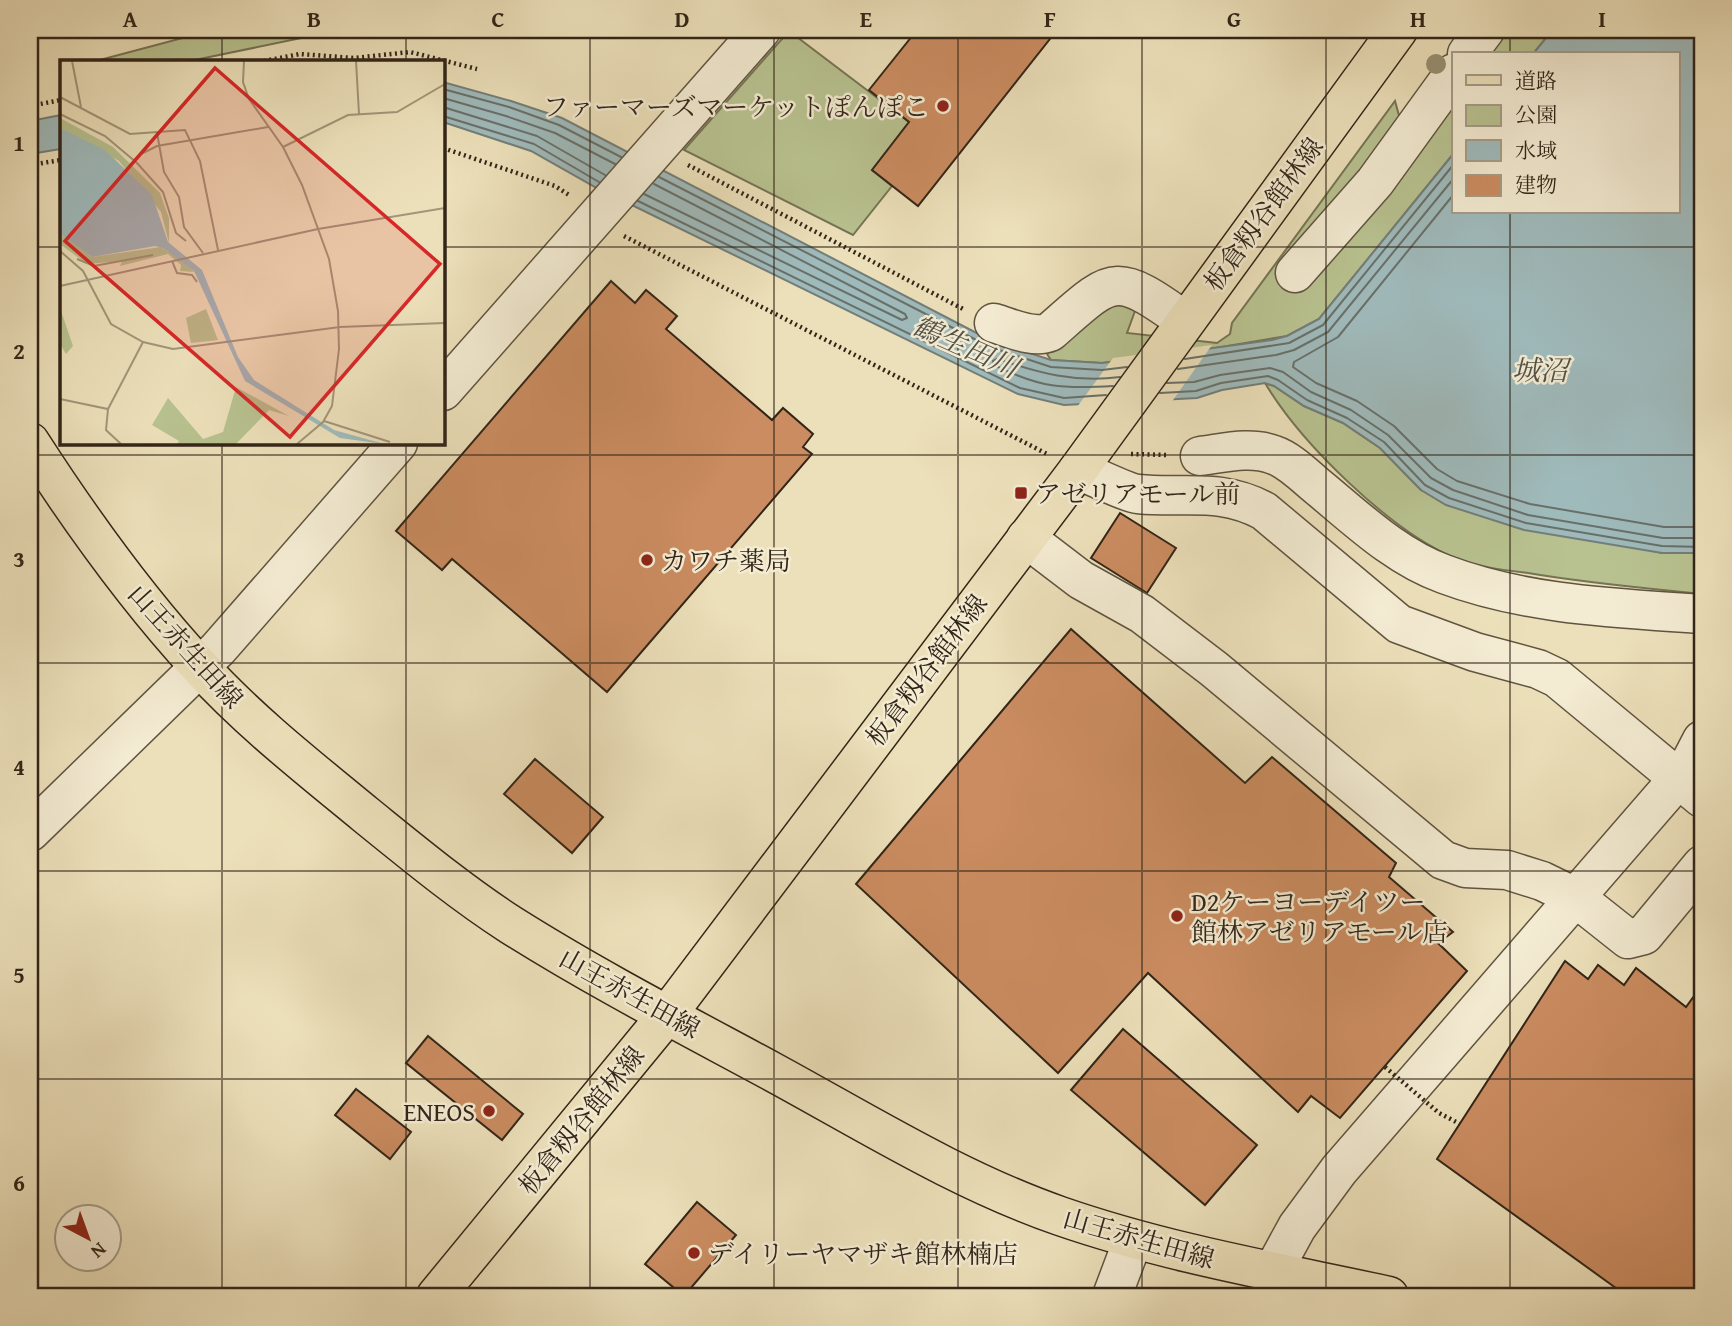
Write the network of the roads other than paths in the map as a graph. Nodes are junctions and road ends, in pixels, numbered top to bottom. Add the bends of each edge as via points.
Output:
1 (761, 30) edge
2 (1398, 30) edge
3 (1485, 30) edge
4 (1468, 52) edge
5 (1452, 76) edge
6 (1295, 273) dead end
7 (994, 323) road end
8 (1181, 326) junction
9 (444, 390) edge
10 (30, 442) edge
11 (397, 444) edge
12 (1200, 456) road end
13 (1078, 470) junction
14 (1026, 538) junction
15 (1702, 614) edge
16 (200, 668) junction
17 (1702, 740) edge
18 (1690, 788) edge
19 (30, 832) edge
20 (1702, 865) edge
21 (1574, 897) junction
22 (667, 1015) junction
23 (1133, 1240) junction
24 (1273, 1271) junction
25 (436, 1296) edge
26 (1112, 1296) edge
27 (1389, 1296) edge

1 - 9 street
2 - 8 main road, 板倉籾谷館林線
3 - 4 street
5 - 6 street via 1375,182
7 - 8 street via 1043,335 1093,294 1120,285 1148,294
8 - 13 main road, 板倉籾谷館林線 via 1115,442
10 - 16 main road, 山王赤生田線 via 117,568
11 - 16 street
12 - 15 street via 1245,450 1275,455 1387,544 1441,574 1521,595
13 - 14 main road, 板倉籾谷館林線
13 - 18 street via 1135,494 1218,495 1247,501 1265,511 1399,624 1557,678
14 - 21 street via 1081,580 1142,614 1214,669 1443,860 1465,868 1507,870
14 - 22 main road, 板倉籾谷館林線
16 - 19 street
16 - 22 main road, 山王赤生田線 via 317,774 447,879 563,957
17 - 18 street via 1689,765
18 - 21 street
20 - 21 street via 1644,935 1628,939
21 - 24 street via 1339,1170 1297,1227
22 - 23 main road, 山王赤生田線 via 980,1182 1054,1214
22 - 25 main road, 板倉籾谷館林線
23 - 24 main road, 山王赤生田線
23 - 26 street
24 - 27 main road, 山王赤生田線

